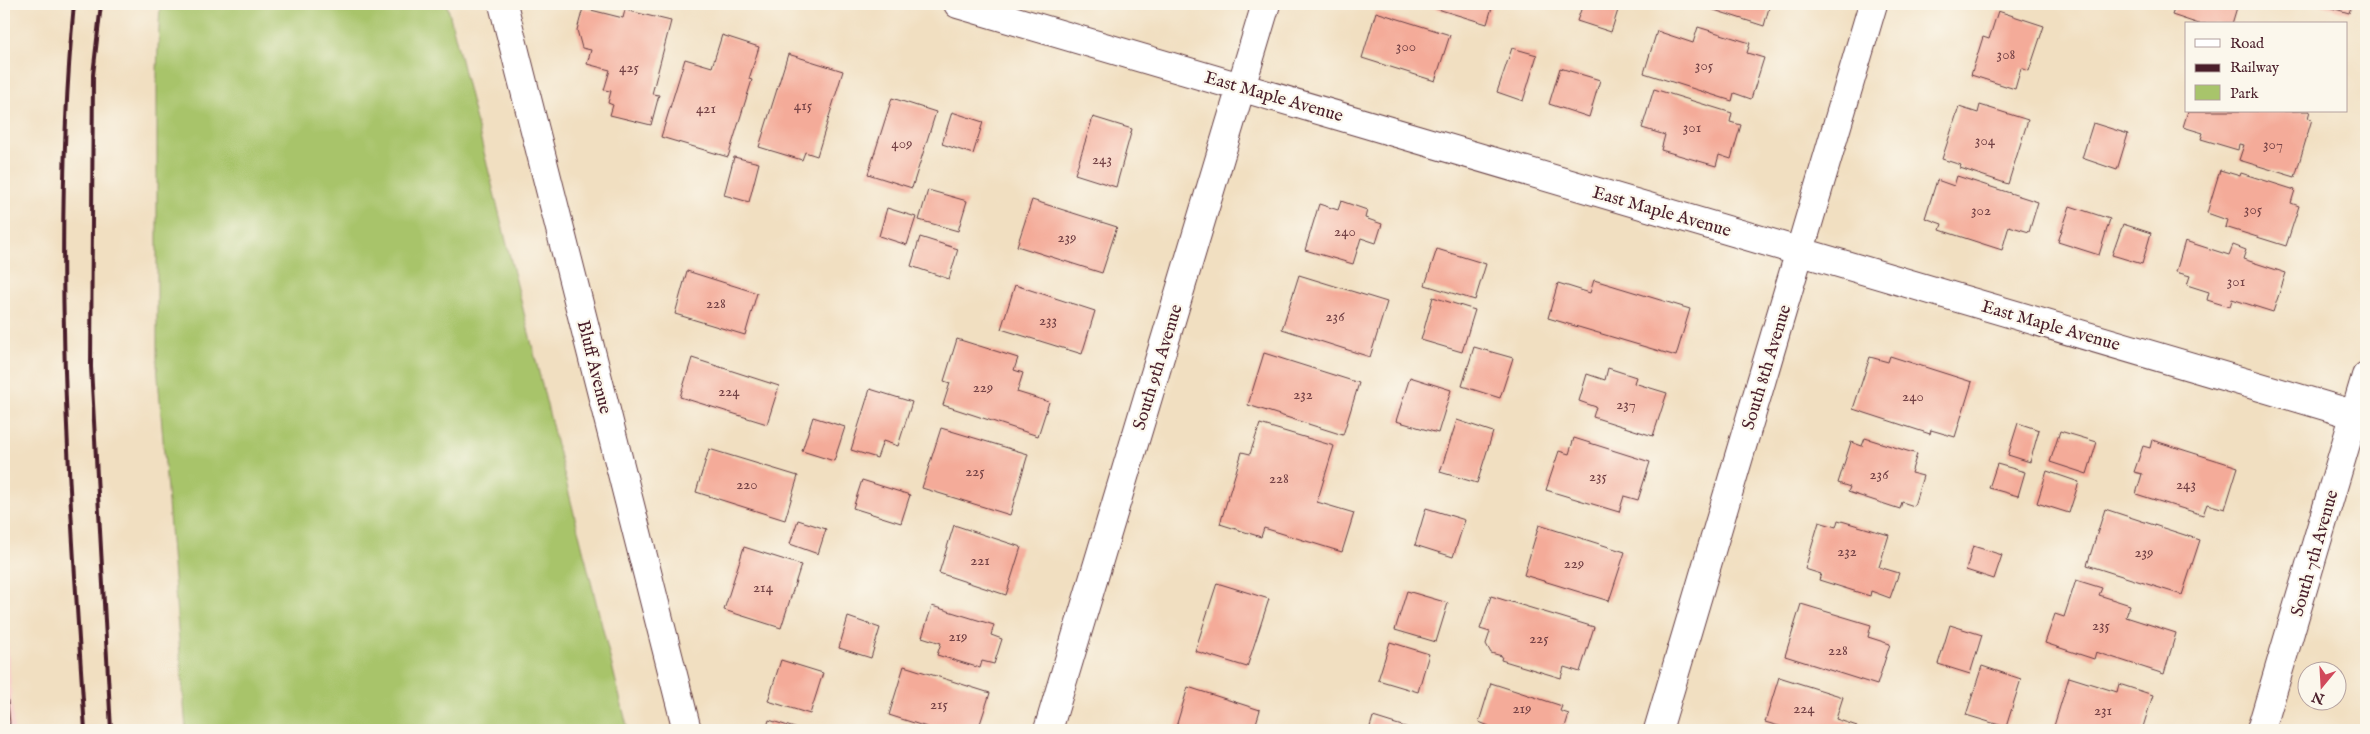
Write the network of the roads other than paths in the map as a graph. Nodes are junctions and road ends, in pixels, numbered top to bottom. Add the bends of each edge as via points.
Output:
1 (503, 4) edge
2 (958, 4) edge
3 (1266, 4) edge
4 (1873, 4) edge
5 (1242, 87) junction
6 (1801, 252) junction
7 (2366, 376) edge
8 (2360, 416) edge
9 (688, 730) edge
10 (1048, 730) edge
11 (1658, 730) edge
12 (2261, 730) edge

1 - 9 street, Bluff Avenue
2 - 5 street, East Maple Avenue
3 - 5 street, South 9th Avenue
4 - 6 street, South 8th Avenue
5 - 6 street, East Maple Avenue
5 - 10 street, South 9th Avenue
6 - 8 street, East Maple Avenue
6 - 11 street, South 8th Avenue
7 - 8 street, South 7th Avenue
8 - 12 street, South 7th Avenue

